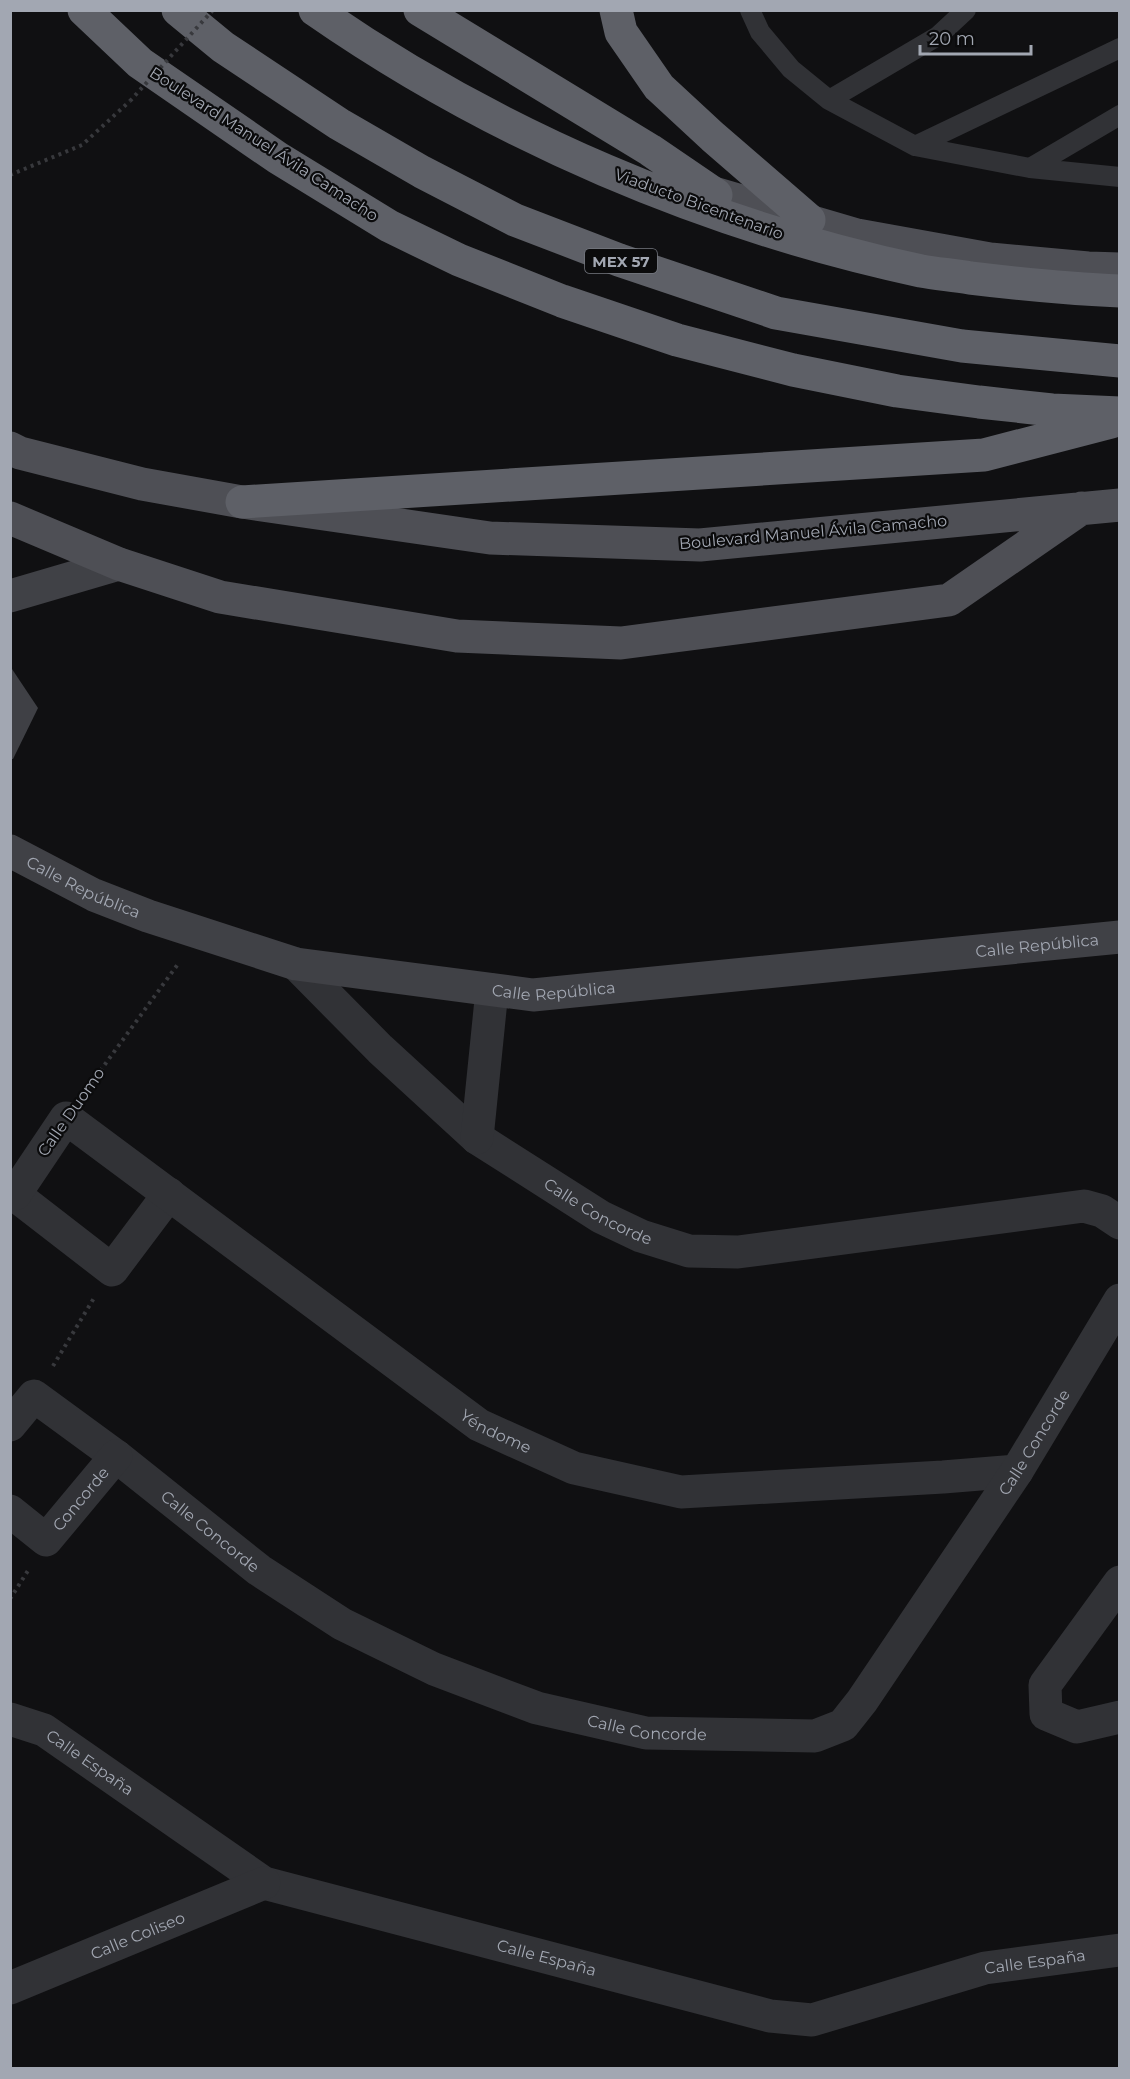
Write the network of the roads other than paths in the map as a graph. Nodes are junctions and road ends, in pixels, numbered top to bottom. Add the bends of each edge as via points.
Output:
1 (84, 10) edge
2 (178, 10) edge
3 (315, 10) edge
4 (341, 10) edge
5 (420, 10) edge
6 (461, 10) edge
7 (616, 10) edge
8 (750, 10) edge
9 (966, 10) edge
10 (1119, 48) edge
11 (829, 100) junction
12 (1119, 115) edge
13 (915, 146) junction
14 (650, 150) junction
15 (1030, 168) junction
16 (1119, 177) edge
17 (716, 195) junction
18 (809, 220) junction
19 (1119, 269) edge
20 (1119, 291) edge
21 (1119, 362) edge
22 (1119, 413) edge
23 (1119, 420) edge
24 (10, 448) edge
25 (242, 502) junction
26 (1119, 505) edge
27 (1082, 508) junction
28 (10, 518) edge
29 (119, 564) junction
30 (10, 597) edge
31 (10, 851) edge
32 (1119, 937) edge
33 (296, 964) junction
34 (492, 990) junction
35 (66, 1118) joint
36 (477, 1137) junction
37 (13, 1192) edge
38 (169, 1194) junction
39 (1119, 1223) edge
40 (1119, 1300) edge
41 (10, 1425) edge
42 (116, 1456) junction
43 (1017, 1471) junction
44 (10, 1511) edge
45 (1119, 1582) edge
46 (1119, 1718) edge
47 (14, 1719) edge
48 (264, 1883) junction
49 (1119, 1950) edge
50 (10, 1988) edge

1 - 22 highway, Boulevard Manuel Ávila Camacho via 140,63 278,158 389,226 459,260 562,301 677,340 793,370 897,391 1031,408
2 - 21 highway, MEX 57 via 224,47 339,124 422,172 515,219 619,260 776,313 962,346
3 - 20 highway, Viaducto Bicentenario via 441,89 556,149 673,198 796,240 922,271 1038,287
4 - 17 main road via 498,108 604,156
5 - 14 highway
6 - 14 highway via 576,84
7 - 18 highway via 621,32 659,87
8 - 11 lane via 760,32 791,69
9 - 11 lane via 938,36
10 - 13 lane
11 - 13 lane
12 - 15 lane
13 - 15 lane
14 - 17 highway
15 - 16 lane
17 - 18 main road
18 - 19 main road via 857,235 990,259
23 - 25 highway via 984,455
24 - 25 main road, Boulevard Manuel Ávila Camacho via 142,484
25 - 27 main road, Boulevard Manuel Ávila Camacho via 490,538 700,545
26 - 27 main road, Boulevard Manuel Ávila Camacho
27 - 29 main road via 949,600 621,643 457,636 220,597
28 - 29 main road
29 - 30 street
31 - 33 street, Calle República via 94,895
32 - 34 street, Calle República via 533,995
33 - 34 street, Calle República
33 - 36 street, Calle Concorde via 380,1049
34 - 36 street
35 - 37 street, Calle Duomo
35 - 38 street, Yéndome
36 - 39 street, Calle Concorde via 601,1217 641,1236 689,1251 738,1252 1084,1206 1102,1210
37 - 38 street, Calle Duomo via 112,1270
38 - 43 street, Yéndome via 479,1425 574,1468 681,1492
40 - 43 street, Calle Concorde
41 - 42 street, Calle Concorde via 34,1396
42 - 43 street, Calle Concorde via 259,1570 342,1624 434,1669 537,1708 646,1733 793,1736 829,1732 854,1713
42 - 44 street, Concorde via 46,1540
45 - 46 street via 1045,1685 1046,1714 1077,1727
47 - 48 street, Calle España via 44,1730
48 - 49 street, Calle España via 770,2016 812,2020 985,1968
48 - 50 street, Calle Coliseo

